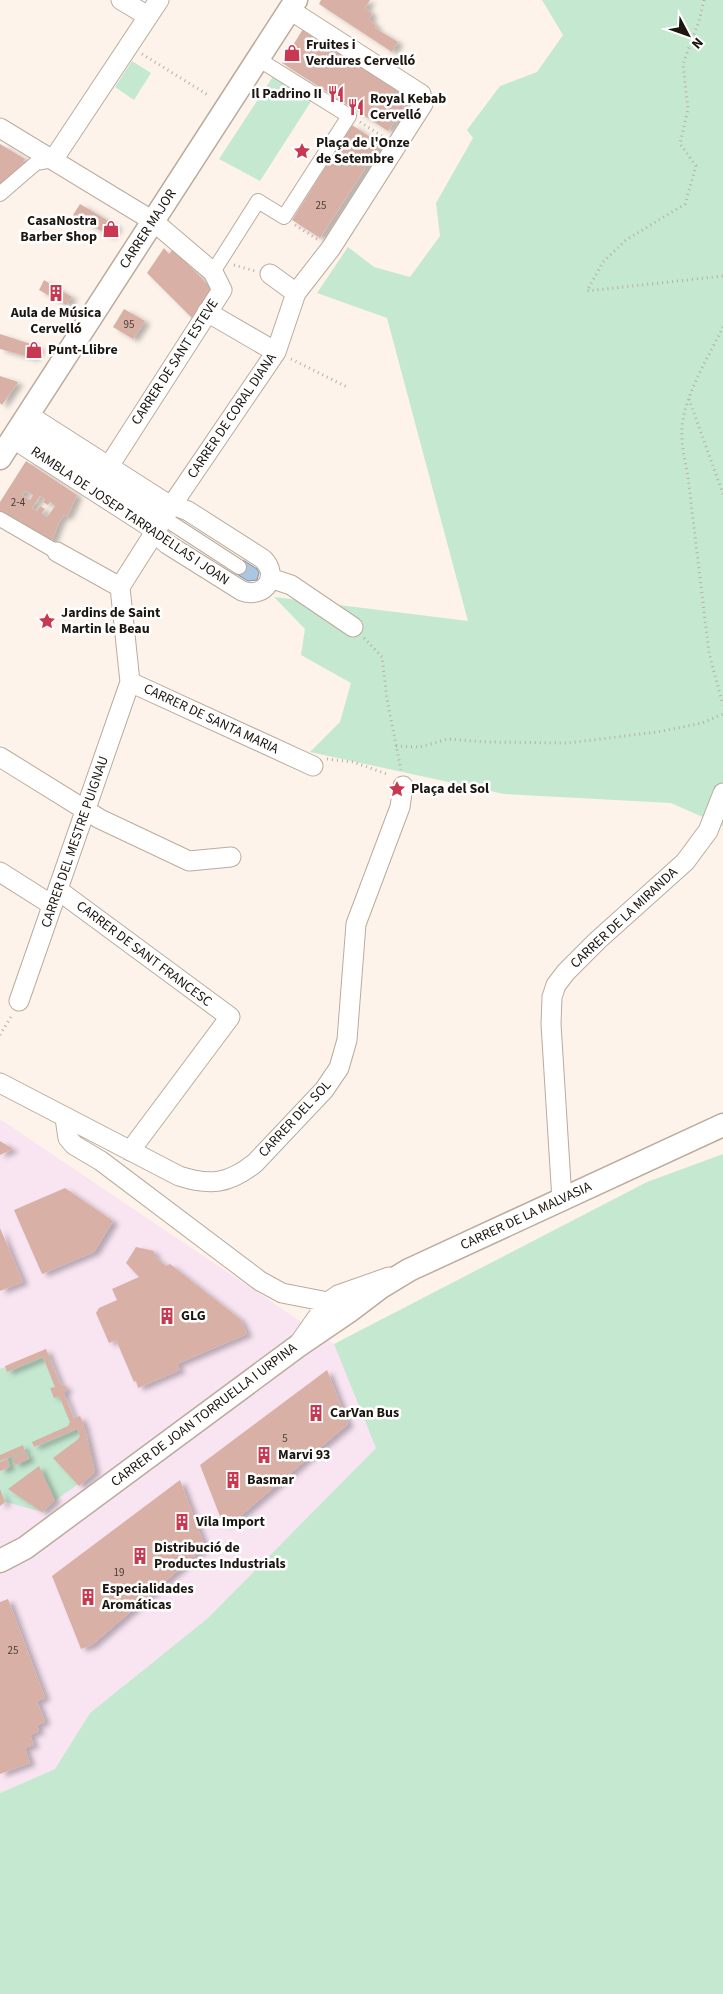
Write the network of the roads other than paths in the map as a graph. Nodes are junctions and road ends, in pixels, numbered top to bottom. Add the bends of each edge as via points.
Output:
1 (121, 0) edge
2 (159, 0) edge
3 (293, 5) edge
4 (148, 16) junction
5 (258, 59) junction
6 (0, 128) edge
7 (54, 160) junction
8 (0, 194) edge
9 (154, 221) junction
10 (216, 267) junction
11 (270, 274) road end
12 (296, 293) junction
13 (208, 312) junction
14 (276, 352) junction
15 (29, 432) junction
16 (0, 458) edge
17 (109, 466) junction
18 (0, 519) edge
19 (166, 520) junction
20 (58, 552) joint
21 (239, 567) dead end
22 (270, 578) junction
23 (120, 587) junction
24 (353, 627) road end
25 (130, 682) junction
26 (0, 757) edge
27 (313, 766) road end
28 (403, 786) road end
29 (723, 793) edge
30 (87, 811) junction
31 (231, 857) dead end
32 (0, 872) edge
33 (55, 897) junction
34 (20, 1001) road end
35 (0, 1083) edge
36 (65, 1118) junction
37 (723, 1125) edge
38 (130, 1151) junction
39 (562, 1200) junction
40 (409, 1270) junction
41 (328, 1302) junction
42 (298, 1346) junction
43 (0, 1561) edge

1 - 4 street
2 - 4 street
3 - 5 street, CARRER MAJOR
3 - 12 street, CARRER DE CORAL DIANA via 422,94 424,104 331,248
4 - 7 street
5 - 9 street, CARRER MAJOR
5 - 10 street via 349,116 284,218 258,200
6 - 7 street
7 - 8 street via 36,163
7 - 9 street
9 - 10 street
9 - 15 street, CARRER MAJOR
10 - 13 street, CARRER DE SANT ESTEVE via 222,290
11 - 12 street
12 - 14 street, CARRER DE CORAL DIANA
13 - 14 street
13 - 17 street, CARRER DE SANT ESTEVE
14 - 19 street, CARRER DE CORAL DIANA
15 - 16 street, CARRER MAJOR
15 - 17 street, RAMBLA DE JOSEP TARRADELLAS I JOAN
15 - 19 street, RAMBLA DE JOSEP TARRADELLAS I JOAN via 147,525
17 - 19 street, RAMBLA DE JOSEP TARRADELLAS I JOAN via 163,501
18 - 20 street
19 - 21 street, RAMBLA DE JOSEP TARRADELLAS I JOAN
19 - 22 street, RAMBLA DE JOSEP TARRADELLAS I JOAN via 188,511 263,559 270,567
19 - 22 street, RAMBLA DE JOSEP TARRADELLAS I JOAN via 167,544 242,591 258,592
19 - 23 street, CARRER DE CORAL DIANA
20 - 23 street
22 - 24 street via 291,585
23 - 25 street, CARRER DE SANTA MARIA
25 - 27 street, CARRER DE SANTA MARIA
25 - 30 street, CARRER DEL MESTRE PUIGNAU
26 - 30 street
28 - 38 street, CARRER DEL SOL via 400,807 356,924 348,1040 332,1079 255,1163 227,1180 192,1180
29 - 39 street, CARRER DE LA MIRANDA via 708,831 685,862 598,940 556,985 552,996 551,1024
30 - 31 street via 189,861
30 - 33 street, CARRER DEL MESTRE PUIGNAU
32 - 33 street, CARRER DE SANT FRANCESC
33 - 34 street, CARRER DEL MESTRE PUIGNAU
33 - 38 street, CARRER DE SANT FRANCESC via 230,1017
35 - 36 street
36 - 38 street, CARRER DEL SOL
36 - 41 street via 68,1138 74,1146 101,1161 260,1281 282,1294
37 - 39 street, CARRER DE LA MALVASIA
39 - 40 street, CARRER DE LA MALVASIA
40 - 41 street, CARRER DE LA MALVASIA via 354,1289
40 - 42 street, CARRER DE JOAN TORRUELLA I URPINA
41 - 42 street, CARRER DE LA MALVASIA
42 - 43 street, CARRER DE JOAN TORRUELLA I URPINA via 25,1548

